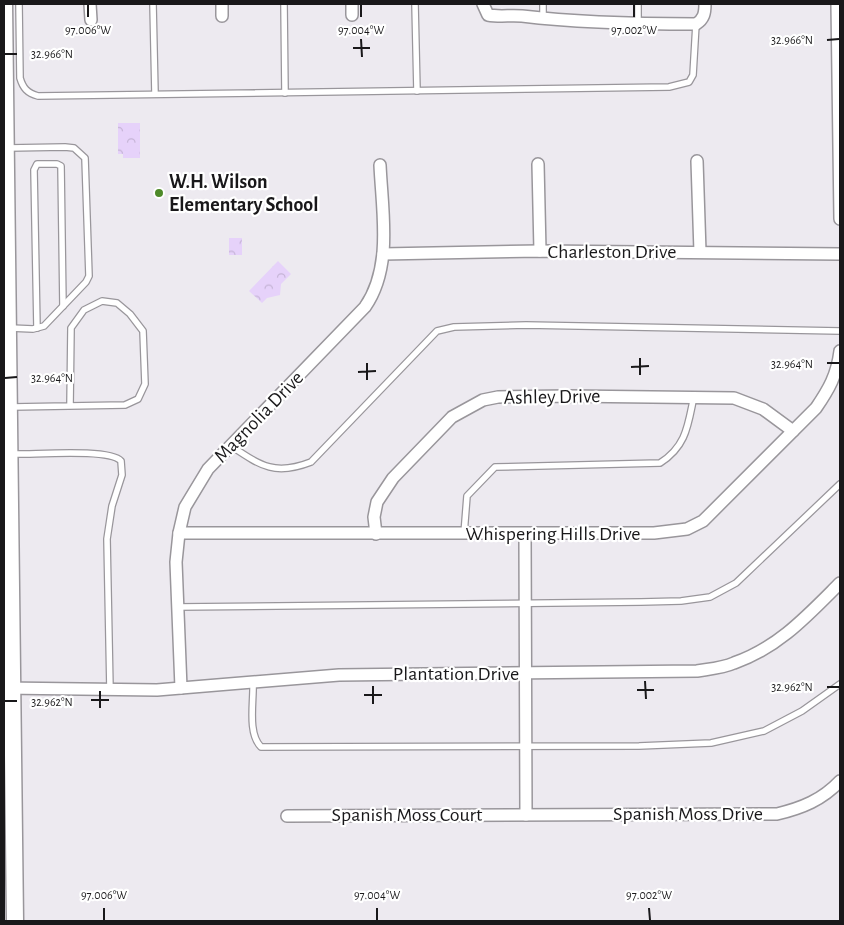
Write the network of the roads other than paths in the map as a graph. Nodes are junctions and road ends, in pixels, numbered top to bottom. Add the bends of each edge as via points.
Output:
1 (4, 4) edge
2 (19, 4) edge
3 (90, 4) edge
4 (153, 4) edge
5 (222, 4) edge
6 (284, 4) edge
7 (415, 4) edge
8 (483, 4) edge
9 (543, 4) edge
10 (638, 4) edge
11 (705, 4) edge
12 (837, 4) edge
13 (222, 16) dead end
14 (543, 19) junction
15 (90, 20) dead end
16 (839, 20) edge
17 (698, 22) junction
18 (4, 24) edge
19 (638, 24) junction
20 (417, 90) junction
21 (284, 92) junction
22 (155, 94) junction
23 (6, 148) junction
24 (840, 150) edge
25 (696, 161) dead end
26 (538, 164) dead end
27 (380, 165) dead end
28 (840, 219) edge
29 (540, 251) junction
30 (700, 252) junction
31 (383, 254) junction
32 (840, 254) edge
33 (63, 306) junction
34 (6, 328) edge
35 (37, 328) junction
36 (840, 331) edge
37 (840, 352) edge
38 (694, 396) junction
39 (70, 406) junction
40 (9, 407) junction
41 (793, 431) junction
42 (231, 446) junction
43 (10, 454) junction
44 (7, 471) edge
45 (840, 484) edge
46 (179, 533) junction
47 (376, 534) junction
48 (464, 534) junction
49 (525, 534) junction
50 (840, 583) edge
51 (8, 601) edge
52 (525, 603) junction
53 (178, 607) junction
54 (526, 674) junction
55 (253, 682) junction
56 (840, 684) edge
57 (8, 688) edge
58 (181, 688) junction
59 (110, 690) junction
60 (527, 747) junction
61 (840, 781) edge
62 (526, 815) junction
63 (287, 816) dead end
64 (15, 921) edge

1 - 18 street
2 - 22 lane via 20,78 28,93 38,96
3 - 15 street
4 - 22 lane
5 - 13 street
6 - 21 lane
7 - 20 lane
8 - 14 street via 488,14
9 - 14 lane
10 - 19 lane
11 - 17 street via 705,12
12 - 16 street
14 - 19 street
16 - 24 street
17 - 19 street
17 - 20 lane via 693,74 689,82 682,85
18 - 23 street
20 - 21 lane
21 - 22 lane
23 - 33 lane via 74,148 85,158 89,276
23 - 34 street
24 - 28 street
25 - 30 street
26 - 29 street
27 - 31 street, Magnolia Drive
29 - 30 street, Charleston Drive
29 - 31 street, Charleston Drive
30 - 32 street, Charleston Drive
31 - 42 street, Magnolia Drive via 380,279 365,307
33 - 35 lane via 44,326
33 - 35 lane via 61,166 37,164 34,170
34 - 35 lane
34 - 40 street
36 - 42 lane via 526,325 454,327 437,331 311,462 291,470 258,464
37 - 41 street, Whispering Hills Drive via 831,388
38 - 41 street, Ashley Drive via 744,400 763,409
38 - 47 street, Ashley Drive via 522,396 483,400 452,417 392,478 377,502 374,517
38 - 48 lane via 685,439 669,458 660,463 495,467 467,496
39 - 39 lane via 125,405 138,399 145,384 143,331 117,303 102,301 84,310 71,328
39 - 40 lane
40 - 43 street
41 - 49 street, Whispering Hills Drive via 703,520 687,529 654,533
42 - 46 street, Magnolia Drive via 208,469 190,496
43 - 44 street
43 - 59 lane via 97,454 116,456 121,461 122,475 112,506 107,539
44 - 51 street
45 - 52 lane via 736,583 710,597 681,601
46 - 47 street, Whispering Hills Drive
46 - 53 street, Magnolia Drive via 176,562
47 - 48 street, Whispering Hills Drive
48 - 49 street, Whispering Hills Drive
49 - 52 street
50 - 54 street, Plantation Drive via 804,620 774,644 733,664 697,671 657,673
51 - 57 street
52 - 53 lane
52 - 54 street
53 - 58 street, Magnolia Drive
54 - 55 street, Plantation Drive via 339,675
54 - 60 street
55 - 58 street, Plantation Drive
55 - 60 lane via 254,733 261,747
56 - 60 lane via 783,722 737,738 684,746
57 - 59 street, Plantation Drive
57 - 64 street
58 - 59 street, Plantation Drive
60 - 62 street
61 - 62 street, Spanish Moss Drive via 827,794 801,808 777,814
62 - 63 street, Spanish Moss Court

